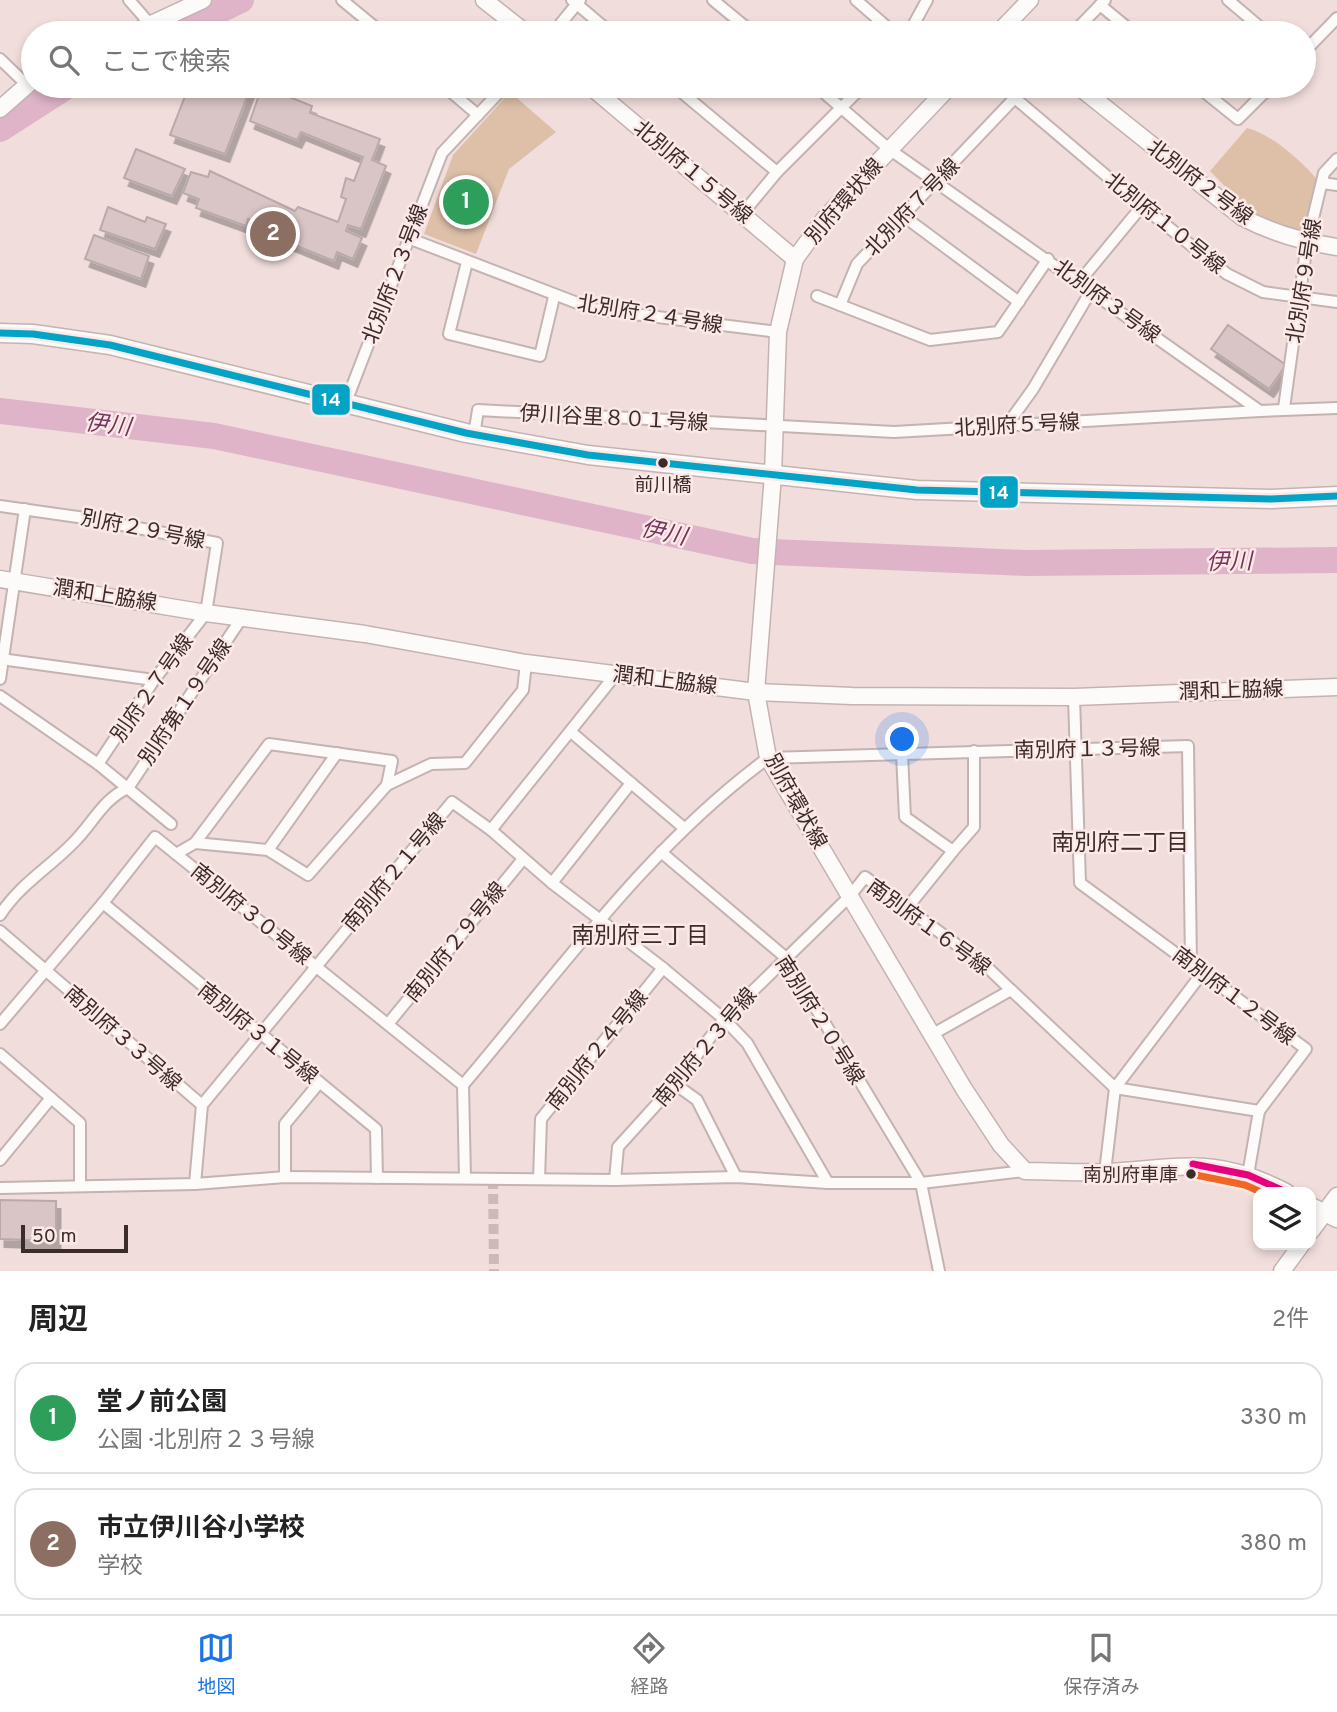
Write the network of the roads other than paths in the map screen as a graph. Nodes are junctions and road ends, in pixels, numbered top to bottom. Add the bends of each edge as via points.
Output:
1 (129, 0) edge
2 (203, 0) edge
3 (342, 0) edge
4 (484, 0) edge
5 (713, 0) edge
6 (856, 0) edge
7 (928, 0) edge
8 (1030, 0) edge
9 (1228, 0) edge
10 (576, 1) edge
11 (1103, 2) edge
12 (1337, 18) edge
13 (147, 21) edge
14 (157, 21) edge
15 (367, 21) edge
16 (511, 21) edge
17 (561, 21) edge
18 (598, 21) edge
19 (738, 21) edge
20 (880, 21) edge
21 (916, 21) edge
22 (1014, 21) edge
23 (1085, 21) edge
24 (1122, 21) edge
25 (1253, 21) edge
26 (1316, 40) edge
27 (0, 59) edge
28 (21, 76) edge
29 (21, 89) edge
30 (458, 98) edge
31 (494, 98) edge
32 (604, 98) edge
33 (688, 98) edge
34 (831, 98) edge
35 (851, 98) edge
36 (938, 98) edge
37 (1093, 98) edge
38 (1212, 98) edge
39 (1259, 98) edge
40 (1016, 99) joint
41 (842, 107) junction
42 (0, 109) edge
43 (478, 115) junction
44 (889, 149) junction
45 (1337, 159) edge
46 (777, 172) junction
47 (937, 181) junction
48 (1322, 183) junction
49 (1337, 185) edge
50 (1142, 206) junction
51 (743, 213) junction
52 (902, 215) junction
53 (408, 238) junction
54 (1307, 243) junction
55 (1337, 247) edge
56 (795, 259) junction
57 (1048, 259) junction
58 (467, 262) junction
59 (1080, 281) junction
60 (1092, 289) junction
61 (817, 296) dead end
62 (1300, 296) junction
63 (554, 297) junction
64 (1018, 302) junction
65 (1337, 302) edge
66 (840, 305) junction
67 (778, 332) junction
68 (0, 333) edge
69 (346, 402) junction
70 (1284, 408) junction
71 (1337, 408) edge
72 (1260, 411) junction
73 (774, 425) junction
74 (1007, 425) junction
75 (474, 435) junction
76 (771, 482) junction
77 (1337, 496) edge
78 (0, 506) edge
79 (26, 509) junction
80 (0, 579) edge
81 (17, 582) junction
82 (206, 612) junction
83 (243, 616) junction
84 (2, 659) edge
85 (526, 663) junction
86 (616, 674) junction
87 (0, 679) edge
88 (154, 680) junction
89 (1337, 687) edge
90 (756, 692) junction
91 (0, 696) edge
92 (1074, 697) junction
93 (571, 732) junction
94 (1075, 750) junction
95 (974, 751) junction
96 (337, 753) junction
97 (902, 754) junction
98 (768, 758) junction
99 (99, 764) junction
100 (631, 783) junction
101 (387, 785) junction
102 (128, 788) junction
103 (171, 824) dead end
104 (684, 828) junction
105 (491, 830) junction
106 (195, 843) junction
107 (268, 850) junction
108 (953, 851) junction
109 (660, 852) junction
110 (176, 854) junction
111 (523, 859) junction
112 (552, 883) junction
113 (850, 896) junction
114 (103, 904) junction
115 (907, 908) junction
116 (0, 915) edge
117 (601, 921) junction
118 (0, 931) edge
119 (785, 957) junction
120 (1191, 964) junction
121 (316, 966) junction
122 (663, 968) junction
123 (45, 970) junction
124 (1203, 972) junction
125 (1011, 990) junction
126 (724, 1019) junction
127 (0, 1024) edge
128 (388, 1024) junction
129 (933, 1034) junction
130 (259, 1035) junction
131 (0, 1054) edge
132 (319, 1083) junction
133 (675, 1084) junction
134 (463, 1085) junction
135 (1115, 1088) junction
136 (51, 1098) junction
137 (201, 1105) junction
138 (1259, 1111) junction
139 (0, 1160) edge
140 (1025, 1171) junction
141 (1105, 1172) junction
142 (1248, 1175) junction
143 (285, 1177) junction
144 (736, 1177) junction
145 (377, 1178) junction
146 (464, 1178) junction
147 (539, 1179) junction
148 (615, 1180) junction
149 (828, 1182) junction
150 (921, 1183) junction
151 (195, 1184) junction
152 (80, 1186) junction
153 (1275, 1187) edge
154 (0, 1188) edge
155 (1337, 1196) edge
156 (1324, 1212) edge
157 (1297, 1250) edge
158 (939, 1271) edge
159 (1282, 1271) edge

1 - 13 street
2 - 14 street
3 - 15 street
4 - 16 street
5 - 19 street
6 - 20 street
7 - 21 street
8 - 22 street
9 - 25 street
10 - 17 street
10 - 18 street
11 - 23 street
11 - 24 street
12 - 26 street
27 - 28 street
29 - 42 street
30 - 43 street
31 - 43 street, 北別府２３号線
32 - 51 street, 北別府１５号線
33 - 46 street
34 - 41 street, 北別府３号線
35 - 41 street
36 - 44 street, 別府環状線
37 - 54 street, 北別府２号線 via 1242,217
38 - 39 street via 1238,119
40 - 47 street, 北別府７号線
40 - 50 street, 北別府１０号線
41 - 44 street, 北別府３号線
41 - 46 street
43 - 53 street, 北別府２３号線 via 442,153
44 - 47 street, 北別府３号線
44 - 56 street, 別府環状線 via 825,218
45 - 48 street, 北別府９号線 via 1324,173
46 - 51 street
47 - 52 street, 北別府７号線
47 - 57 street, 北別府３号線
48 - 49 street
48 - 54 street, 北別府９号線
50 - 59 street
50 - 62 street, 北別府１０号線 via 1227,274 1263,292
51 - 56 street, 北別府１５号線
52 - 64 street
52 - 66 street, 北別府７号線 via 857,264
53 - 58 street, 北別府２４号線
53 - 69 street, 北別府２３号線
54 - 55 street, 北別府２号線
54 - 62 street, 北別府９号線
56 - 67 street, 別府環状線
57 - 59 street, 北別府３号線
57 - 64 street
58 - 63 street, 北別府２４号線
58 - 63 street via 449,334 540,356
59 - 60 street, 北別府３号線
60 - 72 street, 北別府３号線
60 - 74 street
61 - 66 street
62 - 65 street, 北別府１０号線
62 - 70 street, 北別府９号線
63 - 67 street, 北別府２４号線 via 593,309
64 - 66 street via 998,332 930,340
67 - 73 street, 別府環状線
68 - 69 main road via 110,345
69 - 75 main road
70 - 71 street
70 - 72 street
72 - 74 street, 北別府５号線
73 - 74 street, 北別府５号線 via 894,432
73 - 75 street, 伊川谷里８０１号線 via 478,410
73 - 76 street, 別府環状線
75 - 76 main road
76 - 77 main road via 1271,499
76 - 90 street, 別府環状線
78 - 79 street, 別府２９号線
79 - 81 street
79 - 82 street, 別府２９号線 via 217,543
80 - 81 street, 潤和上脇線
81 - 82 street, 潤和上脇線
81 - 84 street
82 - 83 street, 潤和上脇線
82 - 88 street, 別府２７号線
83 - 85 street, 潤和上脇線
83 - 102 street, 別府第１９号線
84 - 87 street
84 - 88 street
85 - 86 street, 潤和上脇線
85 - 101 street via 523,690 465,763 431,764
86 - 90 street, 潤和上脇線
86 - 93 street
88 - 99 street, 別府２７号線
89 - 92 street, 潤和上脇線
90 - 92 street, 潤和上脇線
90 - 98 street, 別府環状線
91 - 99 street
92 - 94 street, 南別府１２号線
93 - 100 street
93 - 105 street
94 - 95 street, 南別府１３号線
94 - 120 street, 南別府１２号線 via 1080,883
94 - 120 street, 南別府１３号線 via 1188,746
95 - 97 street, 南別府１３号線
95 - 108 street via 974,827
96 - 101 street via 392,761
96 - 106 street via 269,744
96 - 107 street
97 - 98 street, 南別府１３号線
97 - 108 street via 905,817
98 - 104 street
98 - 113 street, 別府環状線
99 - 102 street
100 - 104 street
100 - 112 street
101 - 107 street via 309,875
102 - 103 street
102 - 116 street, 別府第１９号線 via 112,795 74,842 13,894
104 - 109 street
105 - 111 street, 南別府２１号線
105 - 121 street, 南別府２１号線 via 452,802
106 - 107 street
106 - 110 street
108 - 115 street
109 - 117 street
109 - 119 street, 南別府２０号線
110 - 114 street, 南別府３０号線 via 155,836
110 - 121 street, 南別府３０号線
111 - 112 street, 南別府２１号線
111 - 128 street, 南別府２９号線
112 - 117 street, 南別府２１号線
113 - 115 street, 南別府１６号線 via 865,877
113 - 119 street, 南別府２３号線
113 - 129 street, 別府環状線
114 - 123 street, 南別府３０号線
114 - 130 street, 南別府３１号線
115 - 125 street, 南別府１６号線
117 - 122 street, 南別府２１号線
117 - 134 street
118 - 123 street, 南別府３３号線
119 - 126 street, 南別府２３号線
119 - 150 street, 南別府２０号線
120 - 124 street, 南別府１２号線
121 - 128 street, 南別府３０号線
121 - 130 street, 南別府２１号線
122 - 126 street, 南別府２１号線
122 - 147 street, 南別府２４号線 via 541,1119
123 - 127 street, 南別府３０号線
123 - 137 street, 南別府３３号線
124 - 135 street
124 - 138 street, 南別府１２号線 via 1306,1049
125 - 129 street
125 - 135 street
126 - 133 street, 南別府２３号線
126 - 149 street, 南別府２１号線 via 747,1043
128 - 134 street, 南別府３０号線
129 - 140 street, 別府環状線 via 1001,1145
130 - 132 street, 南別府３１号線
130 - 137 street, 南別府２１号線
131 - 136 street
132 - 143 street via 285,1124
132 - 145 street, 南別府３１号線 via 376,1129
133 - 144 street via 697,1100
133 - 148 street, 南別府２３号線 via 618,1147
134 - 146 street
135 - 138 street
135 - 141 street
136 - 139 street
136 - 152 street via 80,1123
137 - 151 street
138 - 142 street
140 - 141 street
140 - 150 street
141 - 142 street via 1193,1164
142 - 153 street
143 - 145 street
143 - 151 street
144 - 148 street
144 - 149 street
145 - 146 street
146 - 147 street
147 - 148 street
149 - 150 street
150 - 158 street, 南別府２０号線
151 - 152 street
152 - 154 street
155 - 156 street
157 - 159 street

